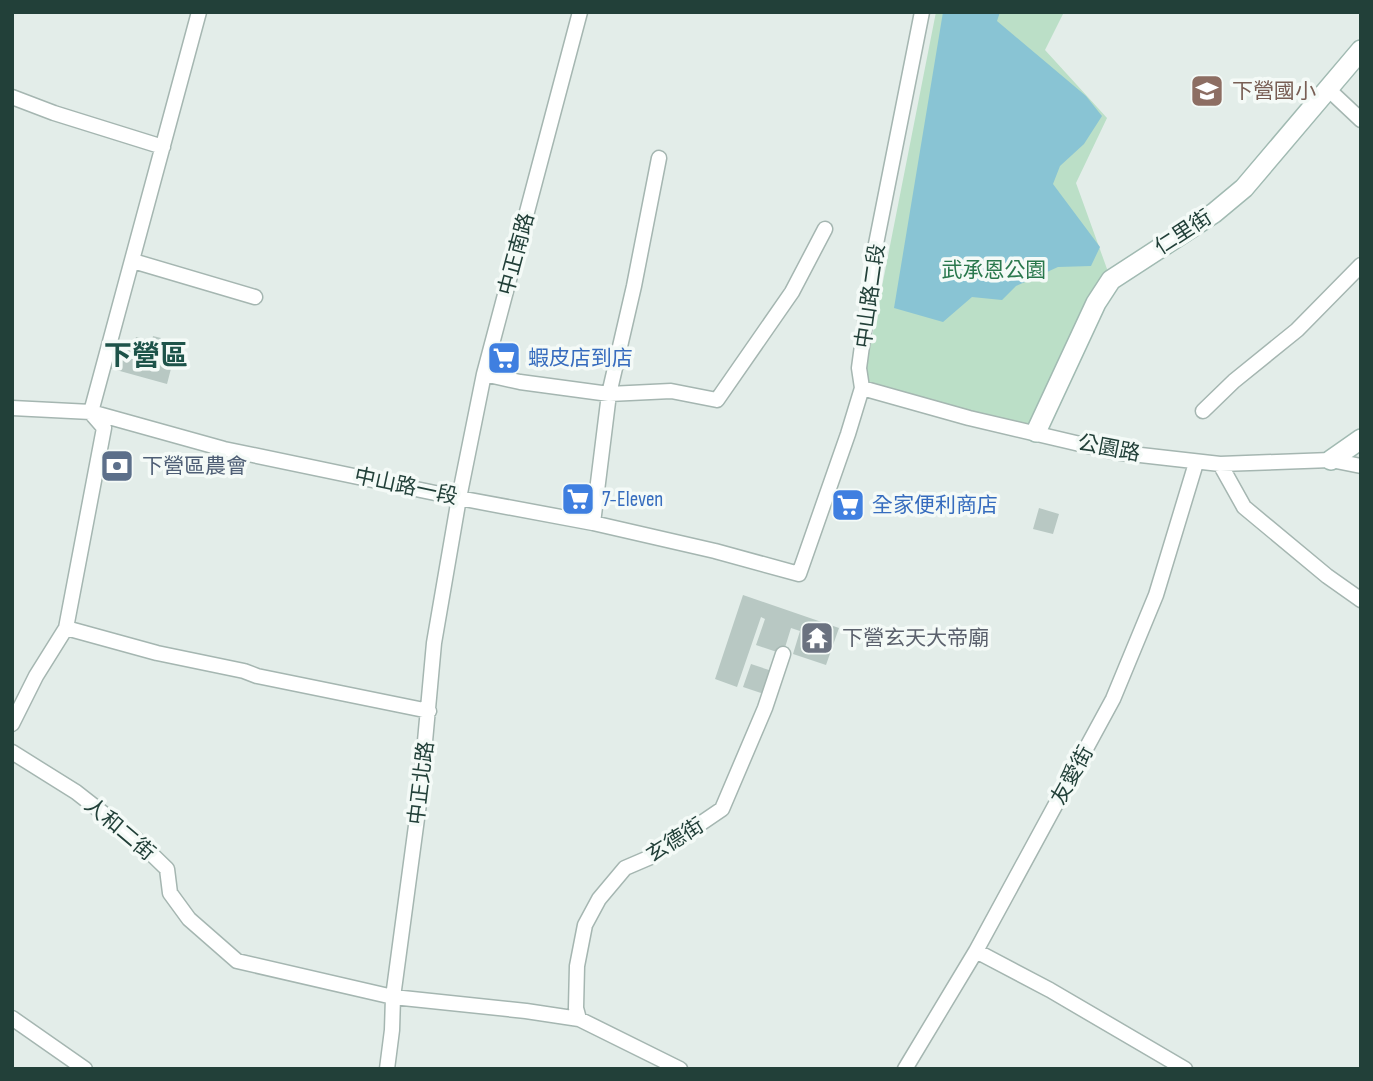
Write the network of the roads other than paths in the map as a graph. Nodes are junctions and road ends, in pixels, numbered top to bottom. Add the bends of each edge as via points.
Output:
1 (199, 12) edge
2 (580, 12) edge
3 (922, 12) edge
4 (1361, 50) edge
5 (1328, 89) junction
6 (12, 97) edge
7 (1361, 120) edge
8 (163, 147) junction
9 (659, 158) dead end
10 (825, 229) dead end
11 (133, 261) junction
12 (1361, 265) edge
13 (255, 297) dead end
14 (484, 374) junction
15 (862, 388) junction
16 (609, 394) junction
17 (12, 408) edge
18 (1203, 411) dead end
19 (90, 412) junction
20 (1036, 432) junction
21 (1361, 439) edge
22 (1331, 460) junction
23 (1196, 463) junction
24 (1220, 464) junction
25 (1361, 466) edge
26 (459, 498) junction
27 (593, 523) junction
28 (799, 574) joint
29 (1361, 600) edge
30 (66, 628) junction
31 (783, 654) dead end
32 (429, 711) junction
33 (12, 724) edge
34 (12, 752) edge
35 (976, 951) junction
36 (393, 997) junction
37 (12, 1018) edge
38 (579, 1019) junction
39 (85, 1069) edge
40 (387, 1069) edge
41 (680, 1069) edge
42 (905, 1069) edge
43 (1185, 1069) edge

1 - 8 street
2 - 14 street, 中正南路
3 - 15 street, 中山路二段 via 875,249 859,368
4 - 5 street, 仁里街
5 - 7 street
5 - 20 street, 仁里街 via 1244,188 1111,280
6 - 8 street
8 - 11 street
9 - 16 street
10 - 16 street via 793,292 717,400 671,391
11 - 13 street
11 - 19 street
12 - 18 street via 1297,330
14 - 16 street
14 - 26 street, 中正南路
15 - 20 street, 公園路
15 - 28 street, 中山路二段
16 - 27 street
17 - 19 street, 中山路一段
19 - 26 street, 中山路一段 via 224,449
19 - 30 street via 104,428
20 - 23 street, 公園路 via 1114,452
21 - 22 street
22 - 24 street, 公園路
22 - 25 street, 公園路
23 - 24 street, 公園路
23 - 35 street, 友愛街 via 1156,595 1113,699
24 - 29 street via 1244,507
26 - 27 street, 中山路一段
26 - 32 street, 中正北路 via 434,643
27 - 28 street, 中山路一段
30 - 32 street via 257,676
30 - 33 street
31 - 38 street, 玄德街 via 722,809 653,856 625,868 584,925 577,966
32 - 36 street, 中正北路
34 - 36 street, 人和二街 via 76,792 136,839 167,869 170,893 188,919 237,961
35 - 42 street, 友愛街
35 - 43 street
36 - 38 street, 人和二街
36 - 40 street, 中正北路
37 - 39 street
38 - 41 street, 人和二街

